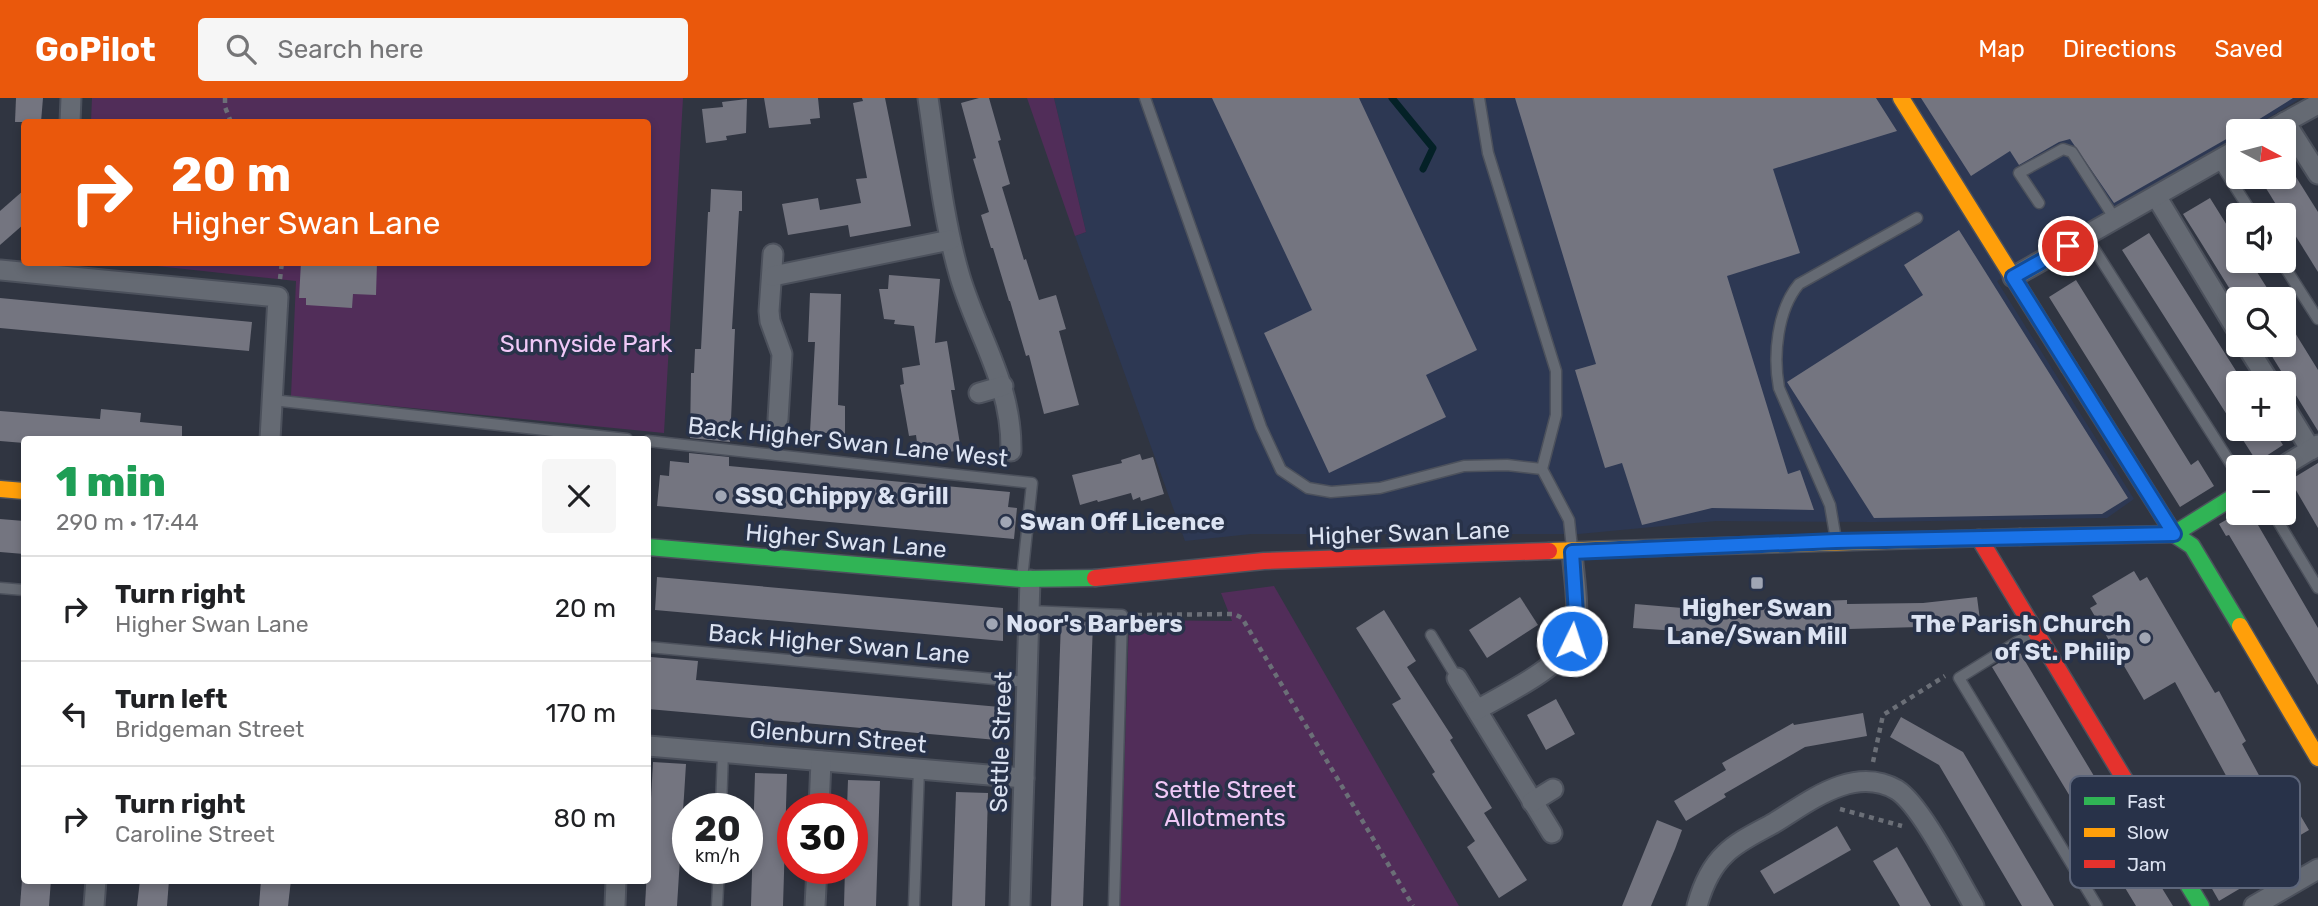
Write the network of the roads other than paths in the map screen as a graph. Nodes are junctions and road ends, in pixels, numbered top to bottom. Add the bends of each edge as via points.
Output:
1 (71, 98) edge
2 (928, 98) edge
3 (1145, 98) edge
4 (1479, 98) edge
5 (1901, 98) edge
6 (2318, 104) edge
7 (70, 119) edge
8 (2291, 119) edge
9 (2296, 149) edge
10 (2226, 156) edge
11 (2218, 160) junction
12 (2318, 174) edge
13 (2155, 196) junction
14 (2039, 203) dead end
15 (2245, 203) edge
16 (1917, 218) dead end
17 (2115, 219) junction
18 (2086, 236) junction
19 (950, 240) junction
20 (773, 254) dead end
21 (62, 269) edge
22 (0, 270) edge
23 (2289, 273) edge
24 (773, 276) junction
25 (2013, 277) junction
26 (2226, 311) edge
27 (2318, 320) edge
28 (760, 382) dead end
29 (780, 383) junction
30 (1003, 386) junction
31 (979, 393) dead end
32 (272, 400) junction
33 (778, 419) dead end
34 (2296, 423) edge
35 (270, 436) edge
36 (600, 436) edge
37 (651, 442) edge
38 (2314, 448) edge
39 (1012, 451) dead end
40 (2226, 456) edge
41 (2296, 459) edge
42 (1542, 468) junction
43 (0, 489) edge
44 (21, 491) edge
45 (2226, 502) edge
46 (2280, 525) edge
47 (2174, 534) junction
48 (1979, 538) junction
49 (1836, 541) junction
50 (651, 547) edge
51 (1572, 552) junction
52 (1026, 579) junction
53 (0, 588) edge
54 (2318, 588) edge
55 (21, 590) edge
56 (1029, 611) junction
57 (2035, 631) junction
58 (1431, 635) dead end
59 (651, 648) edge
60 (1457, 678) joint
61 (1027, 682) junction
62 (1477, 710) junction
63 (651, 746) edge
64 (723, 752) junction
65 (2318, 758) edge
66 (821, 761) junction
67 (919, 769) junction
68 (2123, 776) edge
69 (1024, 778) junction
70 (1553, 789) dead end
71 (722, 793) edge
72 (820, 793) edge
73 (1532, 802) junction
74 (1552, 833) dead end
75 (2070, 861) edge
76 (2318, 869) edge
77 (2300, 880) edge
78 (96, 884) edge
79 (616, 884) edge
80 (719, 884) edge
81 (816, 884) edge
82 (2086, 888) edge
83 (2190, 888) edge
84 (2286, 888) edge
85 (94, 906) edge
86 (615, 906) edge
87 (718, 906) edge
88 (815, 906) edge
89 (914, 906) edge
90 (1020, 906) edge
91 (1114, 906) edge
92 (1697, 906) edge
93 (1974, 906) edge
94 (2097, 906) edge
95 (2201, 906) edge
96 (2255, 906) edge

1 - 7 street
2 - 19 street
3 - 42 lane via 1261,427 1281,470 1308,488 1331,492 1380,488 1464,466
4 - 42 lane via 1488,153 1556,371 1556,415
5 - 25 street
6 - 8 street
9 - 12 street
10 - 11 street
11 - 13 street
11 - 15 lane
13 - 17 street
13 - 26 street
14 - 17 lane via 2019,173 2063,149 2072,152
16 - 49 lane via 1799,284 1790,295 1779,334 1779,388 1830,505
17 - 18 street
18 - 25 street
18 - 40 lane
19 - 24 street
19 - 30 street
20 - 24 street
21 - 22 street
21 - 32 street via 278,297
23 - 27 lane
24 - 29 street via 769,311 782,354
25 - 47 street
28 - 29 street
29 - 33 street
30 - 31 street
30 - 39 street
32 - 35 street
32 - 36 lane
34 - 38 street
37 - 52 lane, Back Higher Swan Lane West via 1032,483
38 - 41 street
42 - 51 lane via 1569,520
43 - 44 street
45 - 47 street
46 - 54 lane
47 - 48 street, Higher Swan Lane
47 - 65 street via 2192,546
48 - 49 street, Higher Swan Lane
48 - 57 street
49 - 51 street, Higher Swan Lane
50 - 52 street, Higher Swan Lane
51 - 52 street, Higher Swan Lane via 1264,560 1076,579
51 - 62 street via 1575,626 1564,655
52 - 56 street, Settle Street
53 - 55 lane
56 - 61 street, Settle Street
56 - 91 lane via 1122,615
57 - 68 street
57 - 75 lane via 1959,678
58 - 60 lane
59 - 61 lane, Back Higher Swan Lane
60 - 62 street
61 - 69 street, Settle Street
62 - 73 street
63 - 64 street, Glenburn Street
64 - 66 street, Glenburn Street
64 - 71 lane
66 - 67 street, Glenburn Street
66 - 72 street
67 - 69 street, Glenburn Street
67 - 89 lane
69 - 90 street, Settle Street
70 - 73 street
73 - 74 street
76 - 77 street
78 - 85 street
79 - 86 street
80 - 87 lane
81 - 88 street
82 - 94 lane
83 - 95 street
84 - 96 street
92 - 93 street via 1710,872 1724,855 1822,793 1869,781 1908,798

